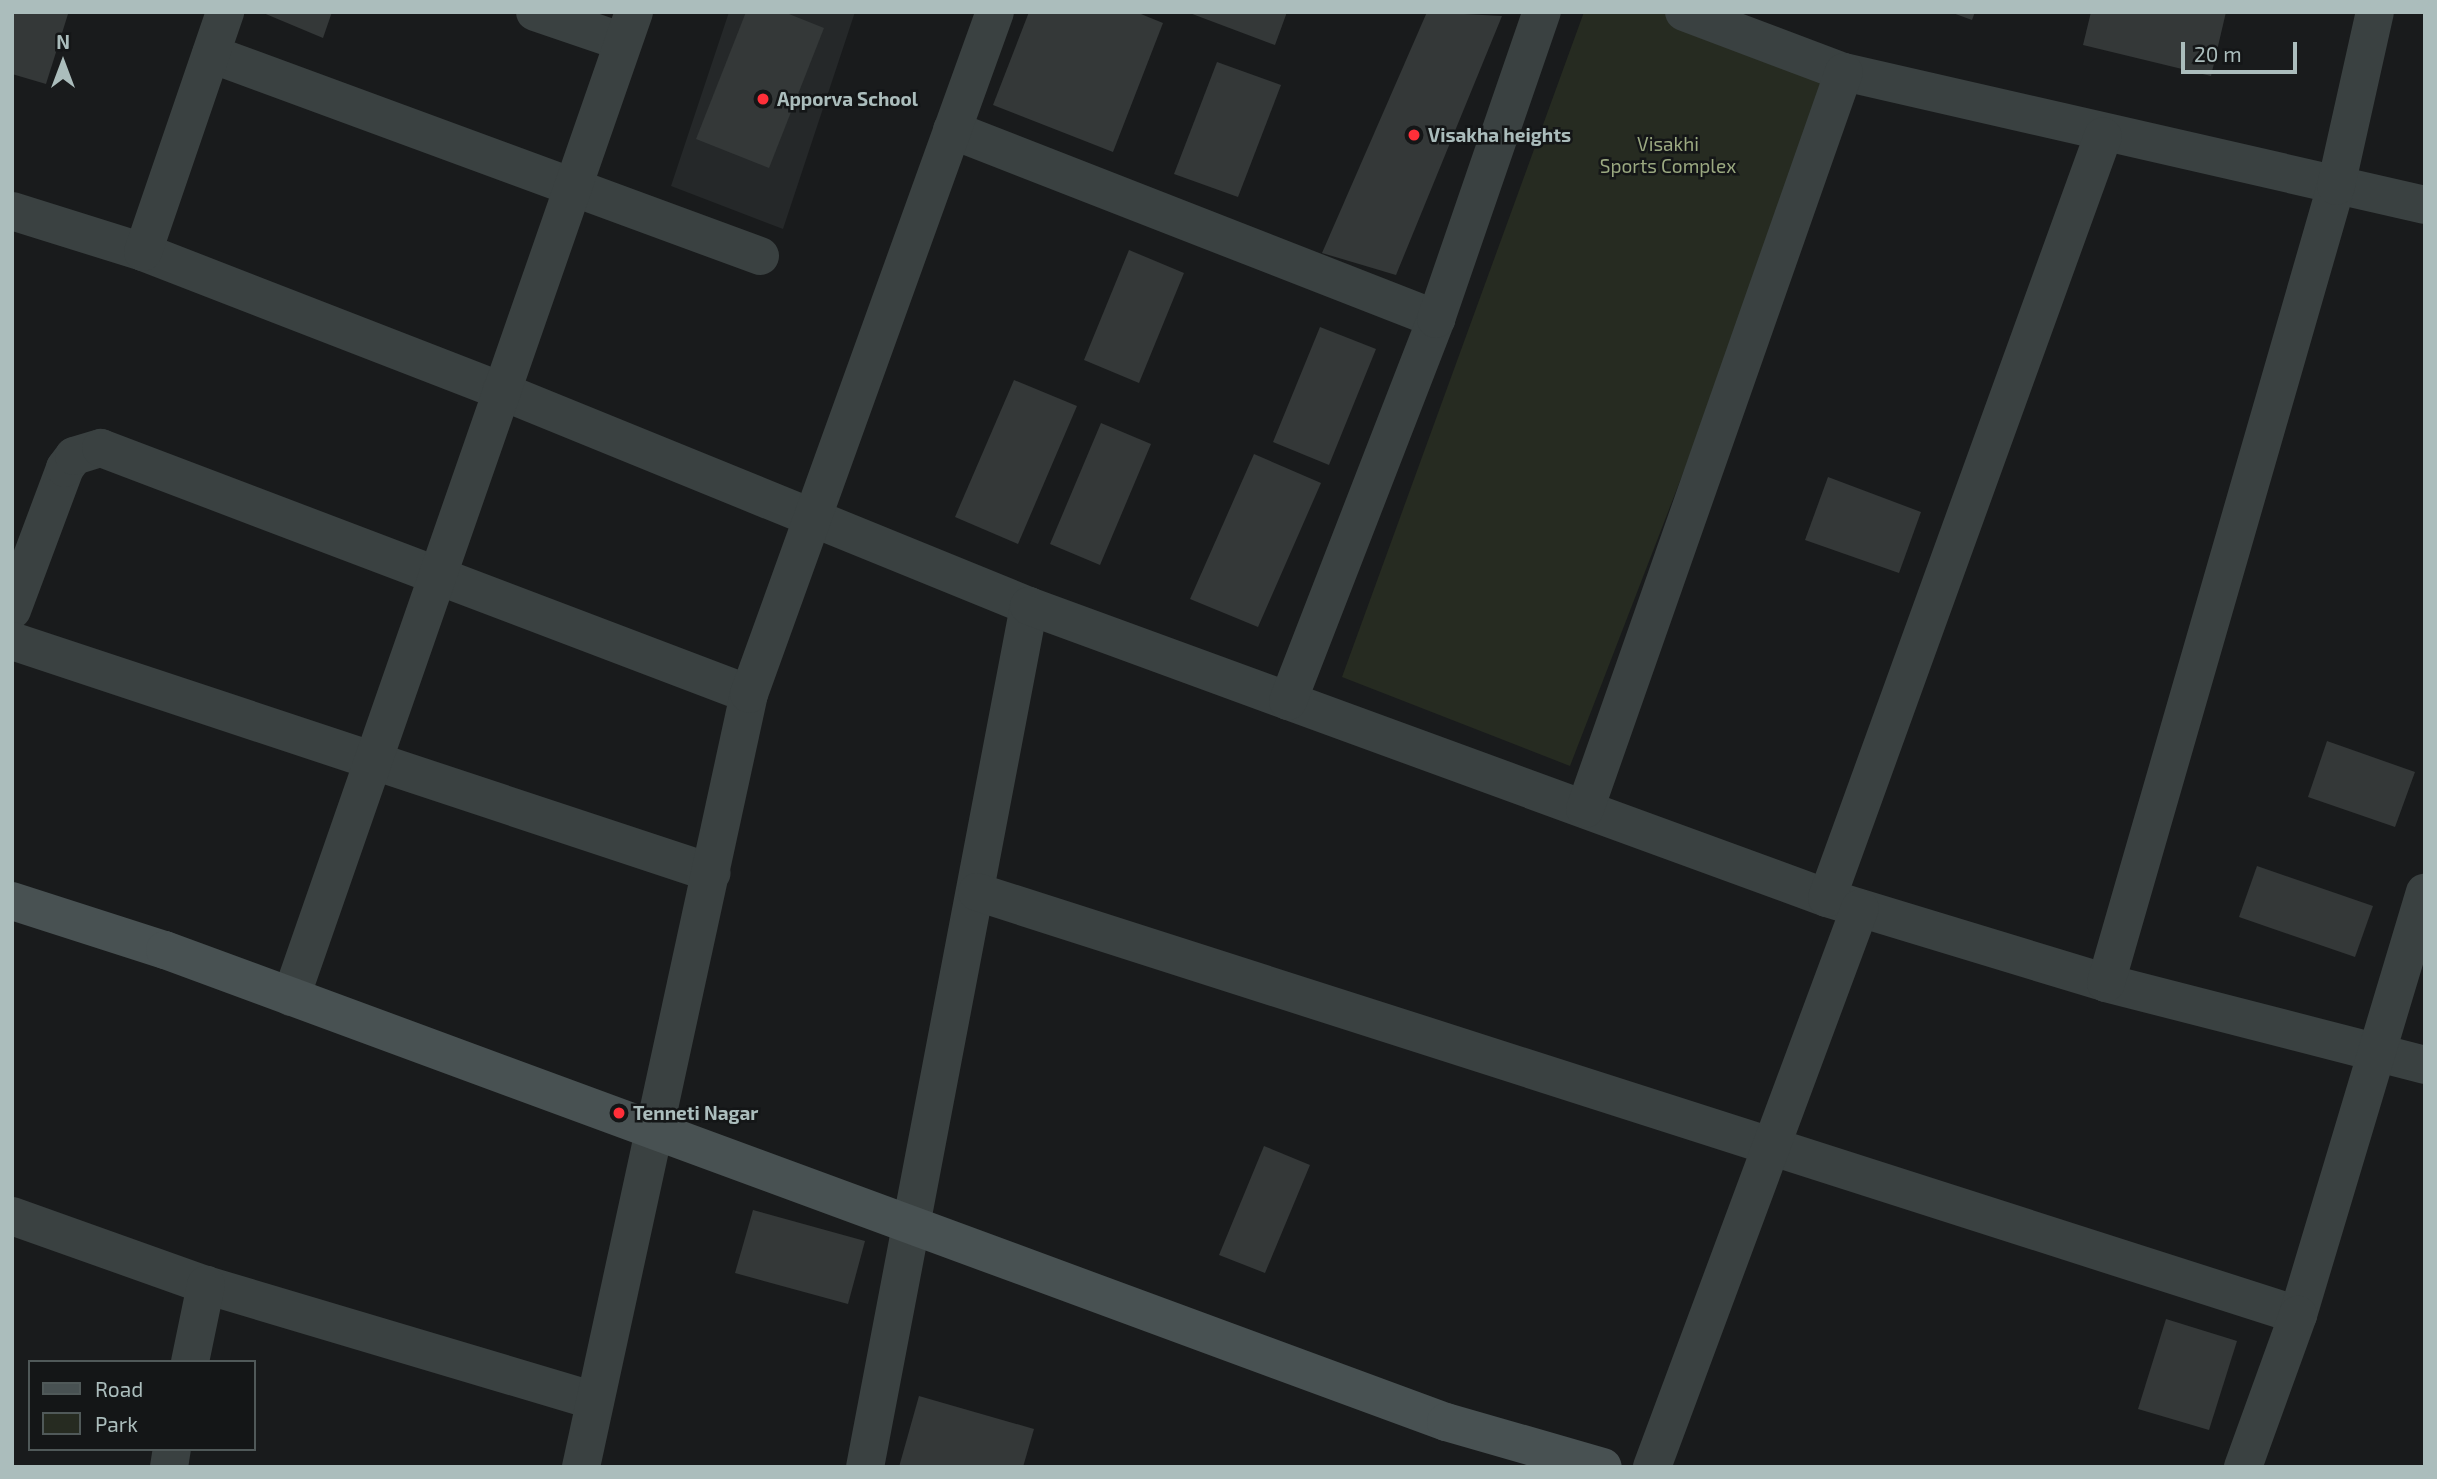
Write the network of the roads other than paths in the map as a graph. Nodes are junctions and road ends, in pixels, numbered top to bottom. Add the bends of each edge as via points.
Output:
1 (225, 12) edge
2 (535, 12) edge
3 (995, 12) edge
4 (1542, 12) edge
5 (1684, 12) edge
6 (2375, 12) edge
7 (629, 27) edge
8 (211, 54) junction
9 (1844, 72) junction
10 (952, 130) junction
11 (2104, 136) junction
12 (2336, 186) junction
13 (572, 189) junction
14 (2425, 205) edge
15 (12, 211) edge
16 (143, 252) junction
17 (760, 256) dead end
18 (1436, 319) junction
19 (501, 391) junction
20 (811, 520) junction
21 (436, 579) junction
22 (1029, 606) junction
23 (12, 610) edge
24 (12, 641) edge
25 (749, 694) junction
26 (1289, 701) junction
27 (372, 765) junction
28 (1585, 809) junction
29 (712, 873) junction
30 (977, 892) junction
31 (2425, 893) edge
32 (12, 901) edge
33 (1843, 903) junction
34 (2106, 983) junction
35 (291, 997) junction
36 (2381, 1054) junction
37 (2425, 1065) edge
38 (650, 1130) junction
39 (1771, 1146) junction
40 (12, 1216) edge
41 (915, 1226) junction
42 (206, 1285) junction
43 (2298, 1315) junction
44 (190, 1360) edge
45 (593, 1399) junction
46 (1559, 1461) edge
47 (581, 1467) edge
48 (865, 1467) edge
49 (1603, 1467) edge
50 (1652, 1467) edge
51 (2243, 1467) edge

1 - 8 street
2 - 7 street
3 - 10 street
4 - 18 street
5 - 9 street
6 - 12 street
7 - 13 street
8 - 13 street
8 - 16 street
9 - 11 street
9 - 28 street
10 - 18 street
10 - 20 street
11 - 12 street
11 - 33 street
12 - 14 street
12 - 34 street
13 - 17 street
13 - 19 street
15 - 16 street
16 - 19 street
18 - 26 street
19 - 20 street
19 - 21 street
20 - 22 street
20 - 25 street
21 - 23 street via 93,449 74,456 65,468
21 - 25 street
21 - 27 street
22 - 26 street
22 - 30 street
24 - 27 street
25 - 29 street
26 - 28 street
27 - 29 street
27 - 35 street
28 - 33 street
29 - 38 street
30 - 39 street
30 - 41 street
31 - 36 street
32 - 35 main road
33 - 34 street
33 - 39 street
34 - 36 street
35 - 38 main road
36 - 37 street
36 - 43 street
38 - 41 main road
38 - 45 street
39 - 43 street
39 - 50 street
40 - 42 street
41 - 46 main road
41 - 48 street
42 - 44 street
42 - 45 street
43 - 51 street
45 - 47 street
46 - 49 main road

